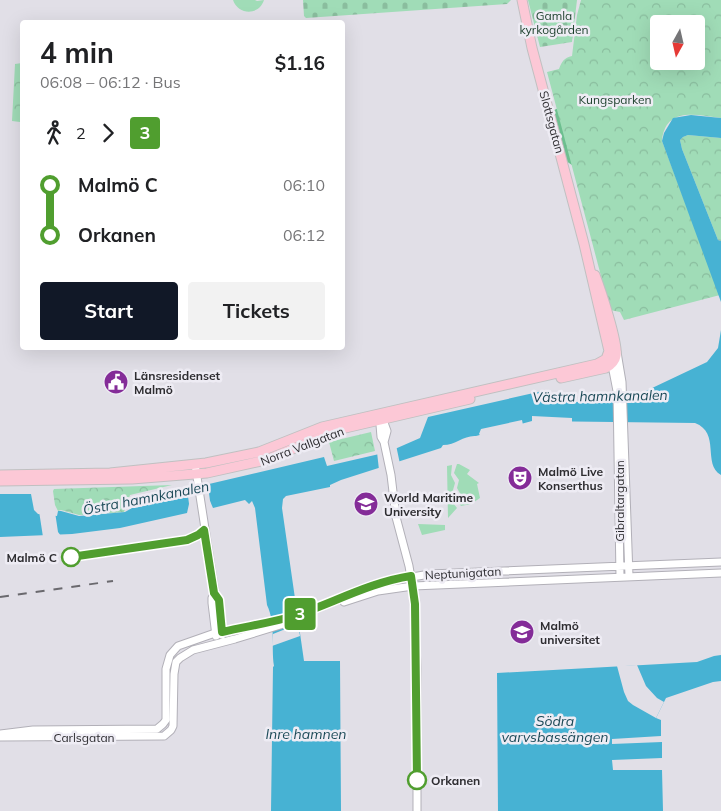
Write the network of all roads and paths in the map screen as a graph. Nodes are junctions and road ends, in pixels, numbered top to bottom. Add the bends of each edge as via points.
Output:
1 (522, 0) edge
2 (613, 351) junction
3 (598, 367) junction
4 (613, 369) junction
5 (621, 369) junction
6 (620, 394) junction
7 (383, 416) junction
8 (194, 464) junction
9 (0, 475) edge
10 (196, 475) junction
11 (0, 482) edge
12 (721, 562) edge
13 (624, 566) junction
14 (721, 573) edge
15 (411, 576) junction
16 (620, 576) junction
17 (629, 576) junction
18 (412, 586) junction
19 (298, 617) junction
20 (271, 625) junction
21 (218, 632) junction
22 (220, 643) junction
23 (164, 724) joint
24 (167, 734) joint
25 (0, 735) edge
26 (417, 811) edge

1 - 2 main road, Slottsgatan
2 - 3 main road
2 - 4 main road
2 - 5 street
3 - 4 main road, Norra Vallgatan
3 - 7 main road, Norra Vallgatan
4 - 5 street
4 - 6 street
5 - 6 street
6 - 13 street, Gibraltargatan
7 - 8 main road, Norra Vallgatan via 322,427 260,452
7 - 10 main road, Norra Vallgatan via 332,432 266,460
7 - 15 street via 396,517
8 - 9 main road, Norra Vallgatan via 110,473
8 - 10 street
10 - 11 main road, Norra Vallgatan
10 - 21 street via 214,593 219,600
12 - 13 street, Neptunigatan
13 - 15 street, Neptunigatan
13 - 16 street, Gibraltargatan
13 - 17 street, Gibraltargatan
14 - 17 street, Neptunigatan
15 - 18 street
15 - 19 street, Neptunigatan via 382,583
16 - 17 street, Neptunigatan
16 - 18 street, Neptunigatan
18 - 19 street, Neptunigatan via 369,594
18 - 26 street via 417,668
19 - 20 street, Neptunigatan
20 - 21 street, Neptunigatan
20 - 22 street, Neptunigatan
21 - 22 street
21 - 23 street, Neptunigatan via 178,646 170,655 166,669
22 - 24 street, Neptunigatan via 193,650 177,660 173,726
23 - 25 street, Carlsgatan via 151,730 26,730
24 - 25 street, Carlsgatan via 160,737

